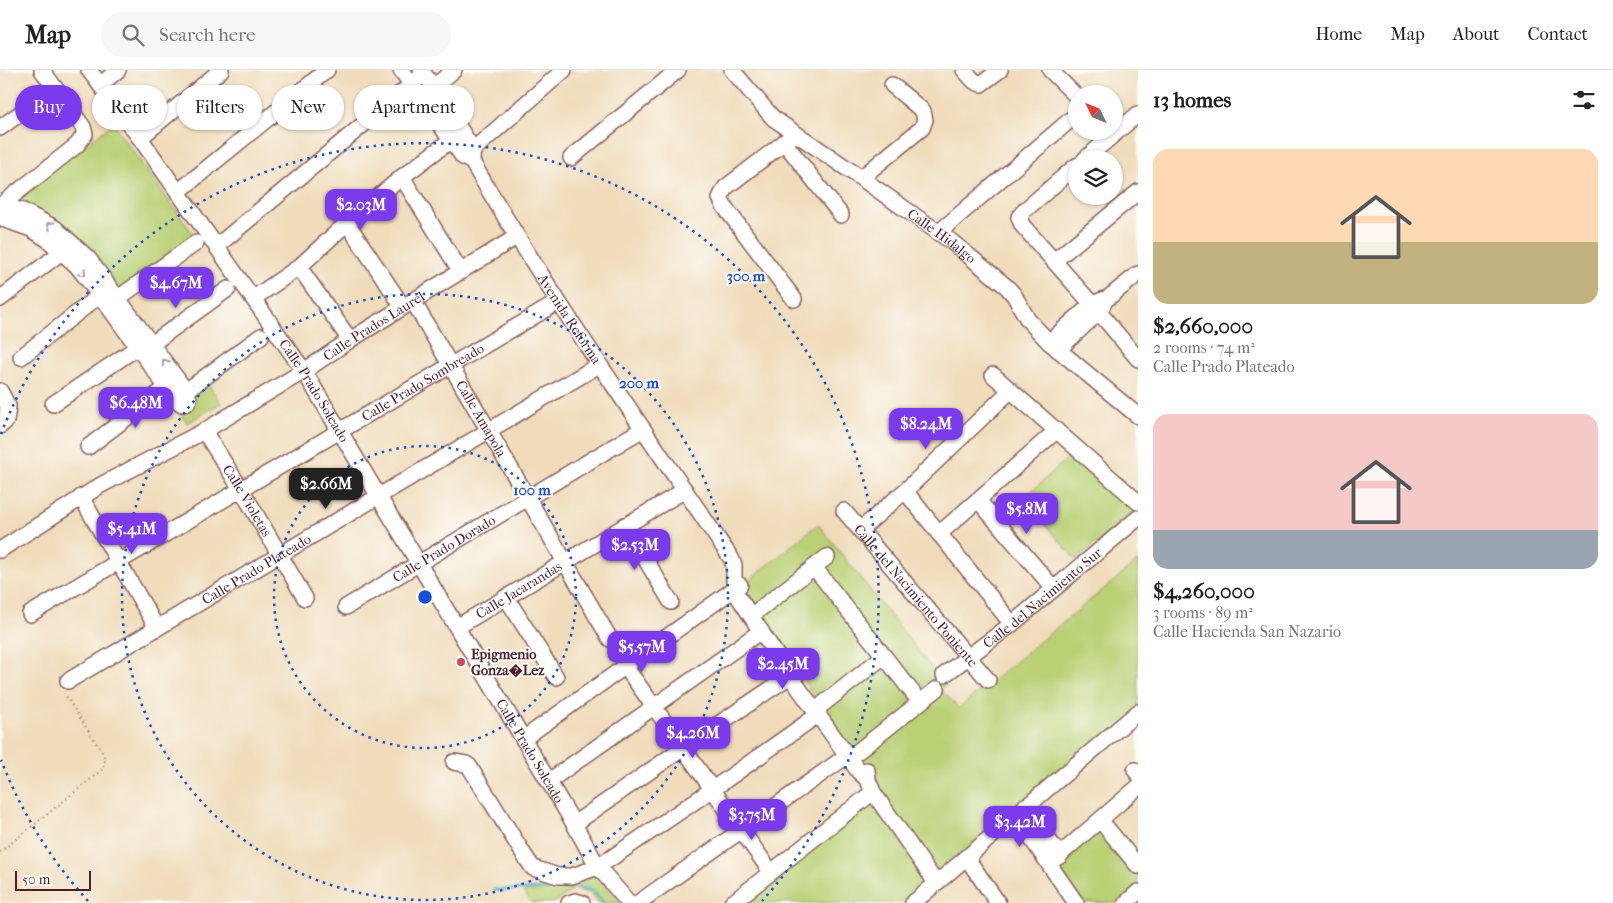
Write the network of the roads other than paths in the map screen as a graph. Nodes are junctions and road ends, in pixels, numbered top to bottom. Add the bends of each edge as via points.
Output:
1 (42, 70) edge
2 (90, 70) edge
3 (118, 70) edge
4 (221, 70) edge
5 (328, 70) edge
6 (401, 70) edge
7 (454, 70) edge
8 (564, 70) edge
9 (678, 70) edge
10 (732, 70) edge
11 (964, 70) edge
12 (1000, 70) edge
13 (1050, 70) edge
14 (423, 72) edge
15 (412, 83) junction
16 (53, 85) edge
17 (100, 85) joint
18 (433, 85) edge
19 (436, 85) edge
20 (892, 85) dead end
21 (1068, 88) edge
22 (1138, 114) edge
23 (15, 117) edge
24 (1068, 122) edge
25 (82, 126) edge
26 (0, 128) edge
27 (134, 130) edge
28 (458, 130) edge
29 (140, 138) junction
30 (789, 138) junction
31 (451, 140) junction
32 (1096, 150) edge
33 (472, 156) junction
34 (571, 158) dead end
35 (1068, 173) edge
36 (402, 177) junction
37 (862, 178) junction
38 (178, 192) junction
39 (1138, 192) edge
40 (0, 209) edge
41 (841, 215) dead end
42 (347, 222) junction
43 (938, 232) junction
44 (516, 237) junction
45 (196, 243) dead end
46 (217, 246) junction
47 (67, 248) junction
48 (1054, 261) junction
49 (299, 267) junction
50 (460, 272) junction
51 (1138, 274) edge
52 (228, 289) dead end
53 (254, 298) junction
54 (0, 299) edge
55 (109, 299) junction
56 (794, 299) dead end
57 (558, 302) junction
58 (408, 304) junction
59 (1096, 308) junction
60 (261, 336) dead end
61 (350, 340) junction
62 (1053, 346) junction
63 (144, 348) junction
64 (21, 357) dead end
65 (1138, 359) edge
66 (599, 364) junction
67 (450, 366) junction
68 (304, 371) junction
69 (993, 375) dead end
70 (166, 388) junction
71 (1010, 390) junction
72 (0, 391) edge
73 (186, 391) junction
74 (53, 404) dead end
75 (1138, 416) edge
76 (0, 426) edge
77 (643, 429) junction
78 (488, 430) junction
79 (204, 431) junction
80 (340, 431) junction
81 (1056, 431) junction
82 (88, 447) dead end
83 (241, 489) junction
84 (685, 490) junction
85 (905, 491) junction
86 (378, 496) junction
87 (81, 497) junction
88 (528, 498) junction
89 (978, 500) junction
90 (1138, 501) edge
91 (844, 511) dead end
92 (1138, 518) edge
93 (625, 525) junction
94 (860, 530) junction
95 (939, 534) junction
96 (0, 550) edge
97 (280, 555) junction
98 (827, 557) dead end
99 (119, 562) junction
100 (565, 562) junction
101 (418, 563) junction
102 (814, 568) junction
103 (736, 583) junction
104 (1054, 589) junction
105 (506, 597) junction
106 (305, 598) dead end
107 (671, 602) dead end
108 (346, 606) dead end
109 (30, 614) dead end
110 (755, 614) junction
111 (1012, 624) junction
112 (457, 627) junction
113 (157, 628) junction
114 (761, 631) junction
115 (610, 638) dead end
116 (884, 656) junction
117 (968, 657) junction
118 (625, 666) junction
119 (795, 674) junction
120 (556, 677) dead end
121 (988, 680) dead end
122 (68, 682) road end
123 (920, 702) junction
124 (654, 707) junction
125 (821, 709) junction
126 (1138, 712) edge
127 (523, 739) junction
128 (683, 748) junction
129 (852, 754) junction
130 (454, 762) dead end
131 (549, 781) junction
132 (871, 786) junction
133 (1138, 788) edge
134 (712, 789) junction
135 (1020, 811) junction
136 (1101, 821) junction
137 (574, 824) junction
138 (742, 830) junction
139 (966, 857) junction
140 (1054, 860) junction
141 (1138, 866) edge
142 (598, 867) junction
143 (771, 872) junction
144 (936, 883) junction
145 (1138, 892) edge
146 (922, 900) edge
147 (629, 903) edge
148 (638, 903) edge
149 (732, 903) edge
150 (998, 903) edge
151 (1076, 903) edge
152 (1126, 903) edge

1 - 16 street
2 - 17 street, Calle Prado Soleado
3 - 17 street
4 - 29 street
5 - 38 street
6 - 15 street, Avenida Reforma
7 - 19 street
8 - 33 street
9 - 34 street
10 - 30 street, Calle Hidalgo
11 - 12 street via 981,84
13 - 21 street
14 - 15 street
14 - 18 street, Avenida Reforma
15 - 31 street, Avenida Reforma
15 - 46 street
20 - 37 street via 923,111 925,120 922,128
22 - 32 street
23 - 26 street
24 - 43 street
25 - 40 street via 85,134 77,146
27 - 29 street, Calle Prado Soleado
28 - 33 street, Avenida Reforma
29 - 38 street, Calle Prado Soleado
30 - 37 street, Calle Hidalgo
30 - 41 street
30 - 56 street via 724,188 720,198
31 - 33 street, Avenida Reforma via 463,156
31 - 36 street
33 - 44 street, Avenida Reforma
35 - 48 street via 1019,217 1022,225
36 - 42 street
36 - 50 street
37 - 43 street, Calle Hidalgo
38 - 46 street, Calle Prado Soleado
39 - 48 street
40 - 47 street
42 - 49 street
42 - 58 street, Calle Amapola
43 - 62 street, Calle Hidalgo via 1007,287 1028,320
44 - 50 street, Calle Prados Laurel
44 - 57 street, Avenida Reforma
45 - 55 street
46 - 53 street, Calle Prado Soleado
47 - 54 street
47 - 55 street via 83,272
48 - 59 street
49 - 53 street
49 - 61 street
50 - 58 street, Calle Prados Laurel
51 - 59 street
52 - 63 street
53 - 68 street, Calle Prado Soleado
55 - 63 street
55 - 64 street
57 - 66 street, Avenida Reforma
57 - 67 street, Calle Prado Sombreado
58 - 61 street, Calle Prados Laurel
58 - 67 street, Calle Amapola
59 - 62 street
59 - 65 street
60 - 73 street
61 - 68 street, Calle Prados Laurel
62 - 75 street, Calle Hidalgo
63 - 70 street
73 -> 63 street
63 - 74 street
66 - 77 street, Avenida Reforma
66 - 78 street, Calle Prado Plateado
67 - 78 street, Calle Amapola
67 - 80 street, Calle Prado Sombreado
68 - 79 street, Calle Prados Laurel
68 - 80 street, Calle Prado Soleado
69 - 71 street
70 - 73 street via 182,404 189,398
70 - 82 street
71 - 81 street
71 - 85 street
72 - 76 street via 8,406 6,421
77 - 84 street, Avenida Reforma
77 - 88 street, Calle Prado Dorado
78 - 86 street, Calle Prado Plateado
78 - 88 street, Calle Amapola
79 - 83 street, Calle Violetas
79 - 87 street, Calle Prados Laurel
80 - 83 street, Calle Prado Sombreado
80 - 86 street, Calle Prado Soleado
81 - 89 street
81 - 90 street
83 - 97 street, Calle Violetas
83 - 99 street, Calle Prado Sombreado
84 - 93 street, Calle Jacarandas
84 - 103 street, Avenida Reforma via 731,558
85 - 94 street
85 - 95 street
86 - 97 street, Calle Prado Plateado
86 - 101 street, Calle Prado Soleado
87 - 96 street, Calle Prados Laurel
87 - 99 street
88 - 100 street, Calle Amapola
88 - 101 street, Calle Prado Dorado
89 - 95 street
89 - 104 street
91 - 94 street, Calle del Nacimiento Poniente
92 - 104 street, Calle del Nacimiento Sur
93 - 100 street, Calle Jacarandas
93 - 107 street
94 - 117 street, Calle del Nacimiento Poniente
95 - 111 street
97 - 106 street, Calle Violetas
97 - 113 street, Calle Prado Plateado
98 - 102 street
99 - 109 street, Calle Prado Sombreado
99 - 113 street
100 - 105 street, Calle Jacarandas
100 - 115 street, Calle Amapola
101 - 108 street, Calle Prado Dorado
101 - 112 street, Calle Prado Soleado
102 - 110 street
102 - 116 street
103 - 110 street, Avenida Reforma
103 - 118 street
104 - 111 street, Calle del Nacimiento Sur
105 - 112 street, Calle Jacarandas
105 - 120 street
110 - 114 street, Avenida Reforma
110 - 119 street, Avenida Reforma
111 - 117 street, Calle del Nacimiento Sur
112 - 127 street, Calle Prado Soleado
113 - 122 street, Calle Prado Plateado
114 - 119 street, Avenida Reforma
114 - 124 street
116 - 123 street
116 - 125 street
117 - 121 street, Calle del Nacimiento Poniente
117 - 123 street, Calle del Nacimiento Sur
118 - 124 street
118 - 127 street
119 - 125 street, Avenida Reforma
119 - 128 street
123 - 129 street, Calle del Nacimiento Sur
124 - 128 street
124 - 131 street
125 - 129 street, Avenida Reforma
125 - 134 street
126 - 135 street
127 - 131 street, Calle Prado Soleado
128 - 134 street
128 - 137 street
129 - 132 street, Avenida Reforma via 859,772
129 - 138 street, Calle del Nacimiento Sur
130 - 142 street via 469,766 533,868 565,876
131 - 137 street, Calle Prado Soleado
132 - 143 street
132 - 144 street, Avenida Reforma
133 - 136 street
134 - 138 street
134 - 142 street
135 - 139 street
135 - 140 street
136 - 140 street
136 - 141 street
137 - 142 street, Calle Prado Soleado
138 - 143 street
138 - 148 street, Calle del Nacimiento Sur
139 - 144 street
139 - 150 street
140 - 151 street
142 - 147 street, Calle Prado Soleado
143 - 149 street
144 - 146 street
145 - 152 street

